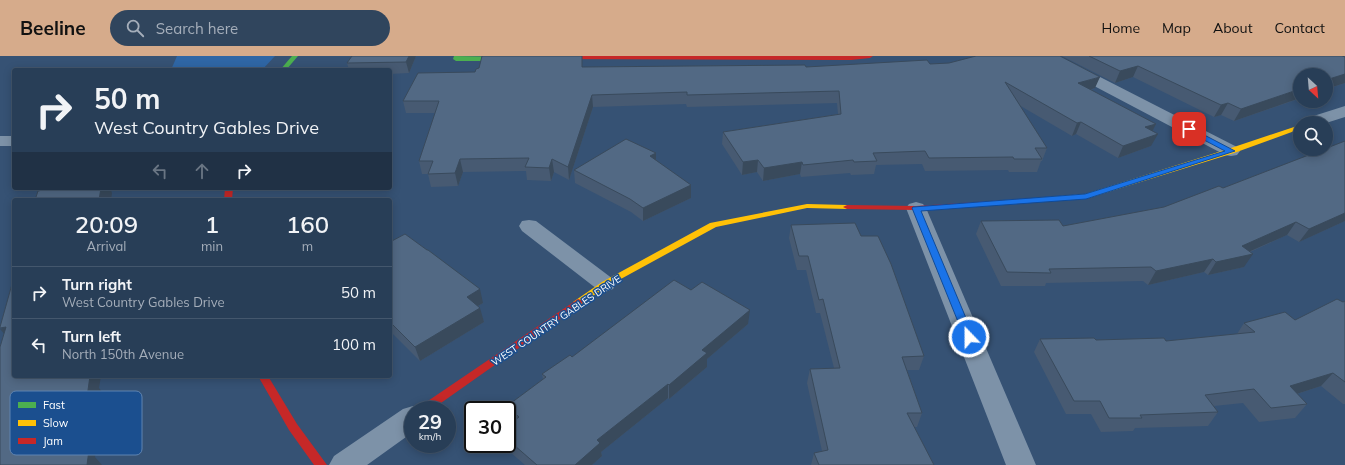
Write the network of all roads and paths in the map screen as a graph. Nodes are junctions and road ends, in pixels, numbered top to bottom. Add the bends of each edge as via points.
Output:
1 (295, 56) edge
2 (870, 56) edge
3 (1048, 56) edge
4 (457, 57) edge
5 (543, 58) edge
6 (519, 59) edge
7 (285, 68) edge
8 (1345, 111) edge
9 (1330, 116) edge
10 (1293, 129) edge
11 (0, 141) edge
12 (12, 141) edge
13 (1231, 151) junction
14 (916, 208) junction
15 (529, 226) dead end
16 (605, 284) junction
17 (264, 378) edge
18 (437, 401) edge
19 (404, 423) edge
20 (321, 465) edge
21 (344, 465) edge
22 (1021, 465) edge

1 - 7 street
2 - 5 street
3 - 13 street
4 - 6 street
8 - 9 street
10 - 13 street, WEST COUNTRY GABLES DRIVE
11 - 12 street
13 - 14 street, WEST COUNTRY GABLES DRIVE via 1086,196
14 - 16 street, WEST COUNTRY GABLES DRIVE via 808,206 713,225
14 - 22 street
15 - 16 street
16 - 18 street, WEST COUNTRY GABLES DRIVE
17 - 20 street via 293,428
19 - 21 street

